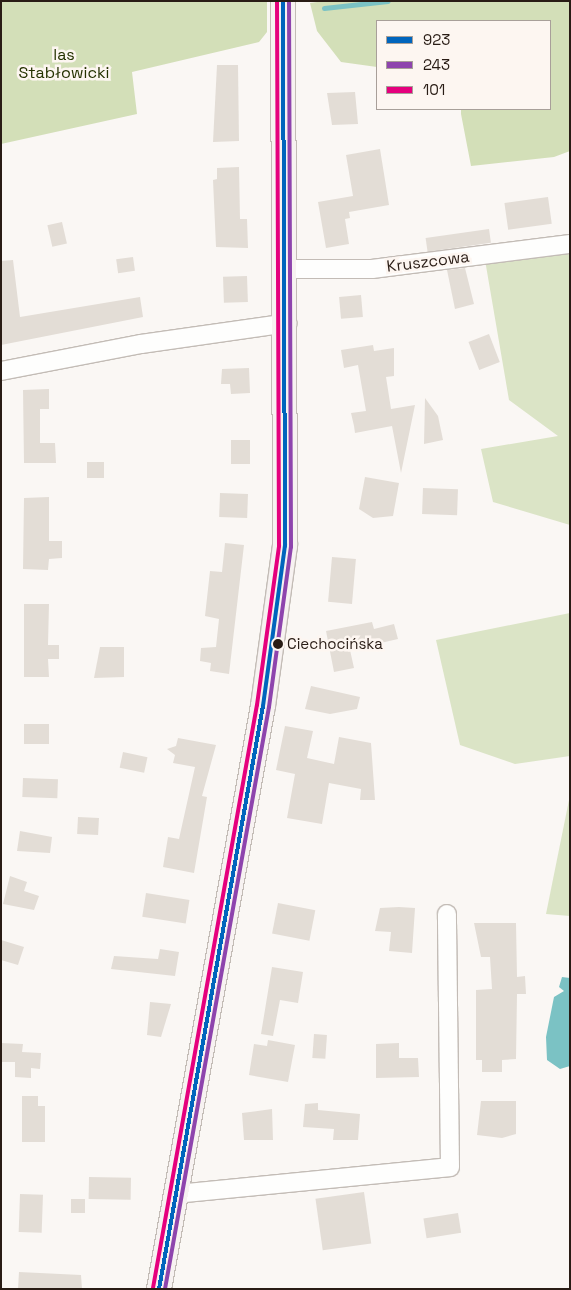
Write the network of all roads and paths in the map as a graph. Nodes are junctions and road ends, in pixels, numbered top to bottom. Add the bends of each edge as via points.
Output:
1 (284, 1) edge
2 (570, 244) edge
3 (286, 269) junction
4 (288, 323) junction
5 (1, 371) edge
6 (447, 914) dead end
7 (176, 1194) junction
8 (160, 1289) edge

1 - 3 street
2 - 3 street, Kruszcowa via 372,269
3 - 4 street
4 - 5 street via 141,344
4 - 7 street via 285,546 275,638
6 - 7 street via 450,1167
7 - 8 street

